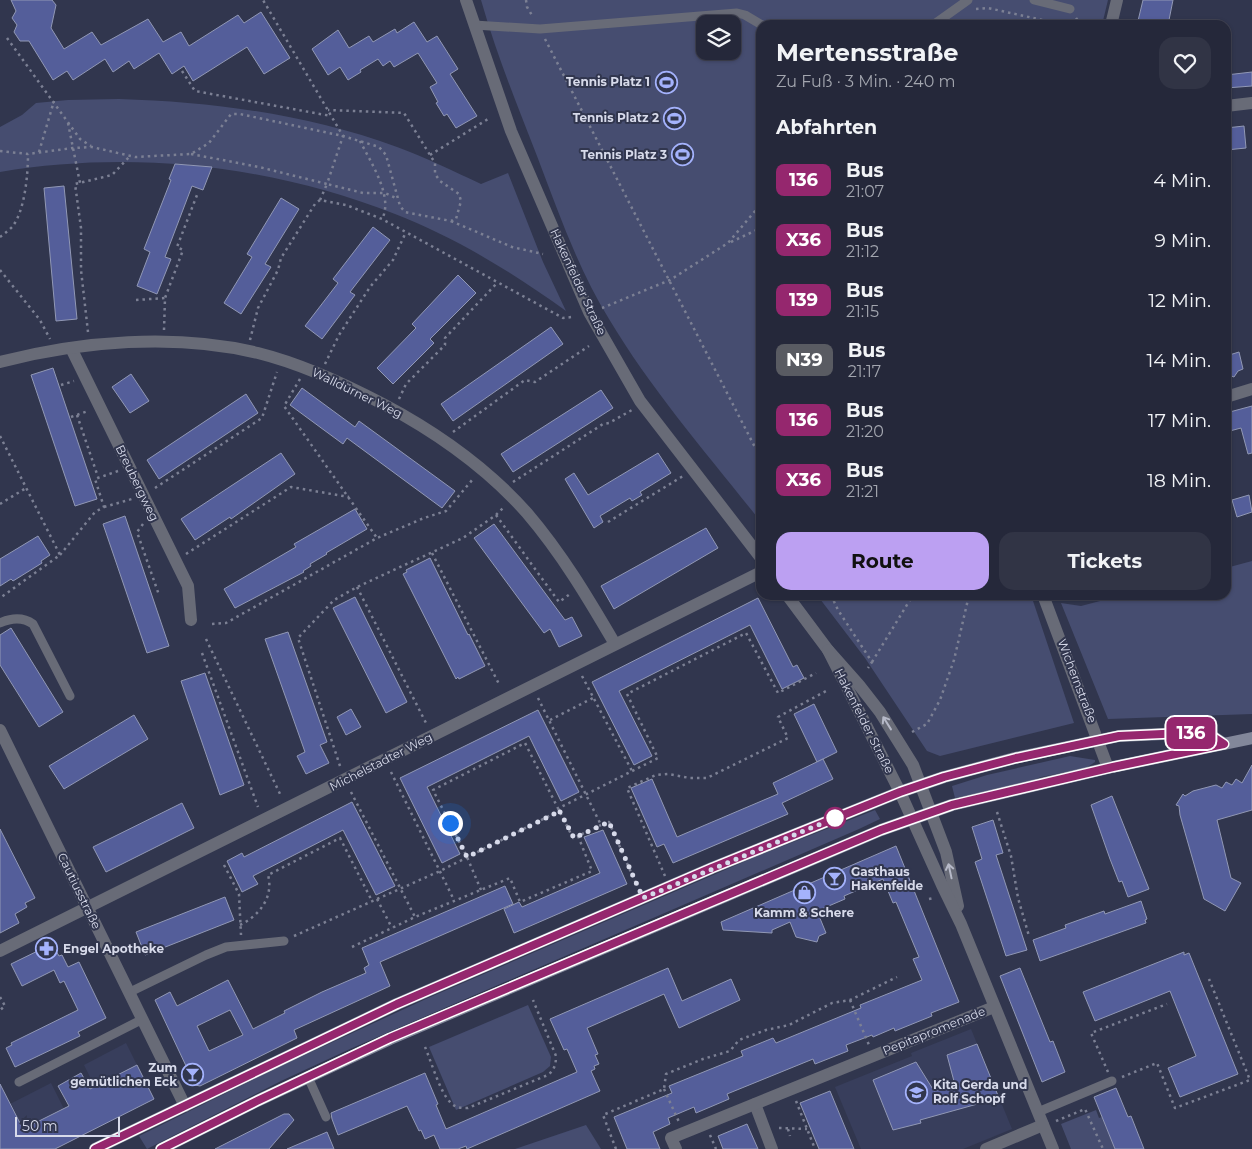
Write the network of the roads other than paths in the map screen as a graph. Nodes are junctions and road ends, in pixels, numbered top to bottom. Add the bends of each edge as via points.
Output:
1 (466, 0) edge
2 (968, 0) edge
3 (1034, 0) edge
4 (1117, 0) edge
5 (1070, 9) dead end
6 (940, 20) edge
7 (1112, 20) edge
8 (756, 21) edge
9 (474, 25) junction
10 (1252, 103) edge
11 (1231, 105) edge
12 (70, 348) junction
13 (0, 362) edge
14 (1252, 389) edge
15 (1231, 395) edge
16 (756, 551) edge
17 (756, 574) edge
18 (792, 600) edge
19 (1046, 600) edge
20 (191, 620) dead end
21 (0, 623) edge
22 (615, 644) junction
23 (828, 650) junction
24 (70, 696) dead end
25 (0, 730) edge
26 (1252, 738) edge
27 (1099, 739) junction
28 (1224, 744) junction
29 (1108, 768) junction
30 (921, 784) junction
31 (900, 792) junction
32 (931, 811) junction
33 (912, 818) junction
34 (88, 908) junction
35 (961, 924) junction
36 (284, 941) road end
37 (0, 951) edge
38 (130, 992) junction
39 (994, 1007) junction
40 (143, 1019) junction
41 (308, 1077) junction
42 (1112, 1081) road end
43 (19, 1082) dead end
44 (755, 1104) junction
45 (185, 1106) junction
46 (1038, 1112) junction
47 (326, 1117) dead end
48 (1048, 1124) junction
49 (114, 1145) edge
50 (95, 1149) edge
51 (161, 1149) edge
52 (676, 1149) edge
53 (772, 1149) edge
54 (986, 1149) edge
55 (1053, 1149) edge

1 - 9 street, Hakenfelder Straße
2 - 6 lane
3 - 5 lane
4 - 7 street
8 - 9 lane via 737,13 540,29
9 - 16 street, Hakenfelder Straße via 514,139 589,312 640,400
10 - 11 street
12 - 13 street, Walldürner Weg
12 - 20 street, Breubergweg via 188,586
12 - 22 street, Walldürner Weg via 172,342 243,350 320,373 401,413 456,449 525,511 574,574
14 - 15 street
17 - 22 street, Michelstadter Weg
18 - 23 street, Hakenfelder Straße
19 - 27 street, Wichernstraße
21 - 24 lane via 27,620 33,624
22 - 34 street, Michelstadter Weg
30 -> 23 street, Hakenfelder Straße via 880,712
23 - 31 street, Hakenfelder Straße
25 - 34 street, Cautiusstraße
26 - 28 main road
27 - 28 main road via 1206,732
27 - 29 street, Wichernstraße
27 - 30 main road
28 - 29 main road
29 - 32 main road
30 - 31 main road
30 - 32 street, Hakenfelder Straße
31 - 33 street, Hakenfelder Straße
31 - 45 main road via 669,886 397,1004
32 - 33 main road
35 -> 32 street, Hakenfelder Straße via 946,852
33 - 35 street, Hakenfelder Straße
33 - 41 main road
34 - 37 street, Michelstadter Weg
34 - 38 street, Cautiusstraße
35 - 39 street
36 - 38 lane via 226,948
38 - 40 street, Cautiusstraße
39 - 44 street, Pepitapromenade
39 - 46 street
40 - 43 lane
40 - 45 street, Cautiusstraße
41 - 47 lane
41 - 51 main road
42 - 46 lane
44 - 52 street, Pepitapromenade via 671,1138
44 - 53 street
45 - 49 main road
46 - 48 street
48 - 54 street
48 - 55 street
49 - 50 main road

